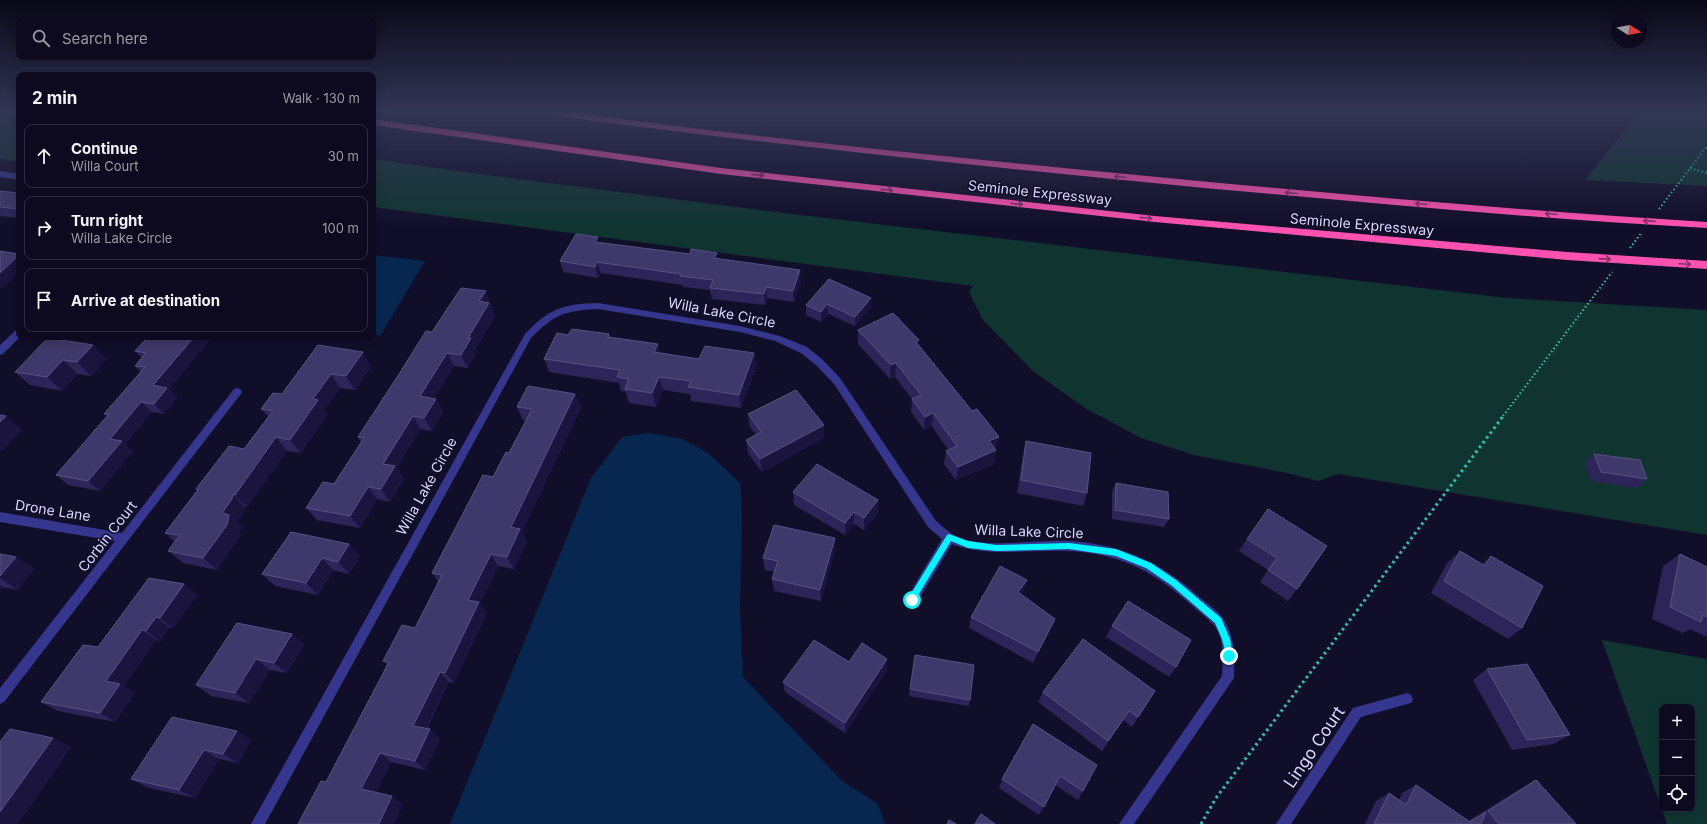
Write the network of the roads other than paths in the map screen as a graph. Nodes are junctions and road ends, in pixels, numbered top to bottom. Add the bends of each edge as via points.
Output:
1 (575, 150) edge
2 (869, 150) edge
3 (0, 174) edge
4 (16, 177) edge
5 (1707, 225) edge
6 (1707, 265) edge
7 (16, 335) edge
8 (0, 351) edge
9 (237, 392) dead end
10 (0, 517) edge
11 (125, 538) junction
12 (949, 538) junction
13 (912, 600) dead end
14 (0, 698) edge
15 (1407, 699) dead end
16 (258, 824) edge
17 (1126, 824) edge
18 (1283, 824) edge

1 -> 6 highway, Seminole Expressway via 721,171 1155,219 1567,256
5 -> 2 highway, Seminole Expressway via 1315,195 1023,168
3 - 4 street
7 - 8 street
9 - 11 street, Corbin Court
10 - 11 street, Drone Lane
11 - 14 street, Corbin Court
12 - 13 street
12 - 16 street, Willa Lake Circle via 932,524 837,381 804,350 777,338 740,329 598,306 561,310 544,318 528,336
12 - 17 street, Willa Lake Circle via 968,545 996,548 1069,546 1116,553 1149,566 1174,582 1218,620 1227,644 1228,678
15 - 18 street, Lingo Court via 1357,712

